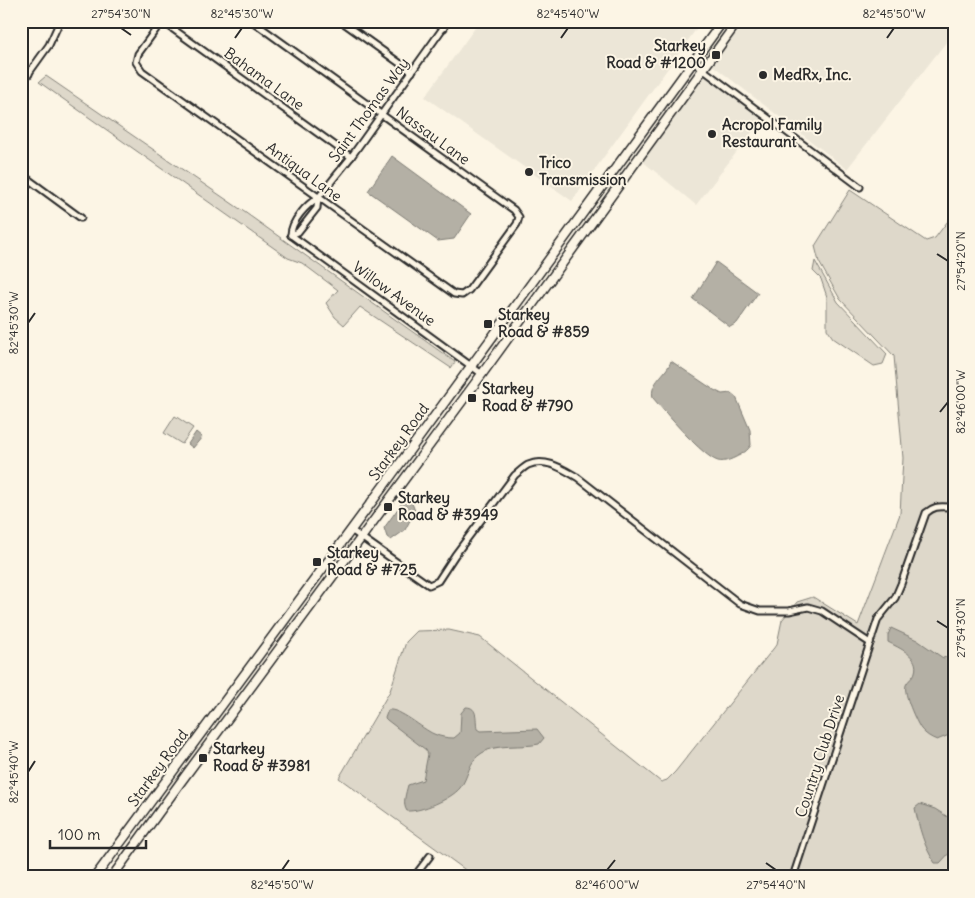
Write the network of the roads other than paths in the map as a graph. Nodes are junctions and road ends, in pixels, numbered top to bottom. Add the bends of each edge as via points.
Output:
1 (60, 21) edge
2 (162, 21) edge
3 (252, 21) edge
4 (341, 21) edge
5 (435, 21) edge
6 (448, 21) edge
7 (722, 21) edge
8 (738, 21) edge
9 (444, 28) junction
10 (693, 62) junction
11 (21, 69) edge
12 (703, 70) junction
13 (412, 72) junction
14 (29, 74) junction
15 (21, 84) edge
16 (381, 114) junction
17 (351, 156) junction
18 (21, 174) edge
19 (860, 187) dead end
20 (318, 198) junction
21 (81, 218) dead end
22 (291, 235) junction
23 (462, 295) joint
24 (471, 366) junction
25 (482, 374) junction
26 (948, 507) dead end
27 (351, 530) junction
28 (362, 536) junction
29 (870, 643) junction
30 (430, 856) dead end
31 (97, 876) edge
32 (112, 877) edge
33 (414, 877) edge
34 (793, 877) edge

1 - 14 street via 49,45
2 - 17 street, Bahama Lane
2 - 20 street, Antiqua Lane via 138,54 136,62 142,71
3 - 16 street, Nassau Lane
4 - 13 street
5 - 9 street
6 - 9 street, Saint Thomas Way
7 - 10 main road, Starkey Road
8 - 12 main road, Starkey Road
9 - 13 street, Saint Thomas Way
10 - 12 street
10 - 24 main road, Starkey Road
11 - 14 street
12 - 19 street
12 - 25 main road, Starkey Road
13 - 16 street, Saint Thomas Way
14 - 15 street
16 - 17 street, Saint Thomas Way
16 - 23 street, Nassau Lane via 514,210 519,217 469,290
17 - 20 street, Saint Thomas Way
18 - 21 street
20 - 22 street via 309,203 291,228
20 - 22 street, Saint Thomas Way via 317,208 298,232
20 - 23 street, Antiqua Lane via 454,294
22 - 24 street, Willow Avenue
24 - 25 street, Willow Avenue
24 - 27 main road, Starkey Road
25 - 28 main road, Starkey Road
26 - 29 street, Country Club Drive via 938,506 926,513 901,584 878,619
27 - 28 street
27 - 31 main road, Starkey Road
28 - 29 street via 429,585 438,581 515,475 528,465 545,463 577,477 740,604 760,611 808,607 822,611
28 - 32 main road, Starkey Road
29 - 34 street, Country Club Drive
30 - 33 street

